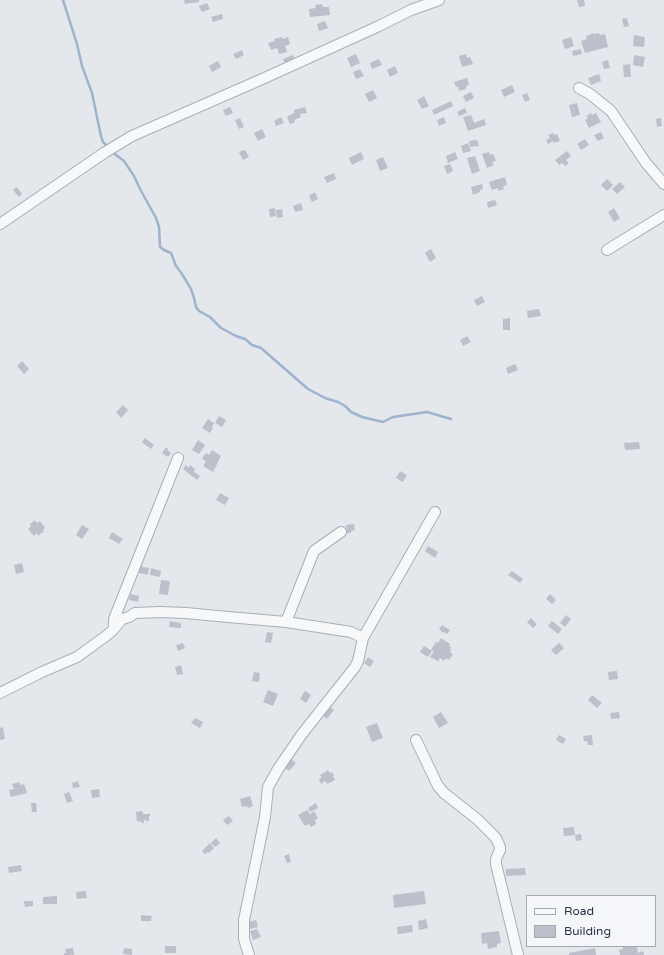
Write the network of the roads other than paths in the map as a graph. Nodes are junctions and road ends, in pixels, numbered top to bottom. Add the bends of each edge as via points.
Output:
1 (439, 0) edge
2 (579, 88) dead end
3 (664, 184) edge
4 (664, 215) edge
5 (0, 224) edge
6 (607, 250) dead end
7 (178, 458) dead end
8 (435, 512) dead end
9 (340, 532) dead end
10 (286, 622) junction
11 (113, 630) junction
12 (363, 638) junction
13 (0, 693) edge
14 (416, 740) dead end
15 (250, 955) edge
16 (518, 955) edge

1 - 5 street via 411,10 132,136
2 - 3 street via 611,111 646,164
4 - 6 street
7 - 11 street via 114,619
8 - 12 street
9 - 10 street via 314,551
10 - 11 street via 186,613 135,613 122,619
10 - 12 street via 351,632
11 - 13 street via 77,657
12 - 15 street via 355,667 294,746 268,787 244,920 244,939
14 - 16 street via 438,786 477,819 499,843 496,864

